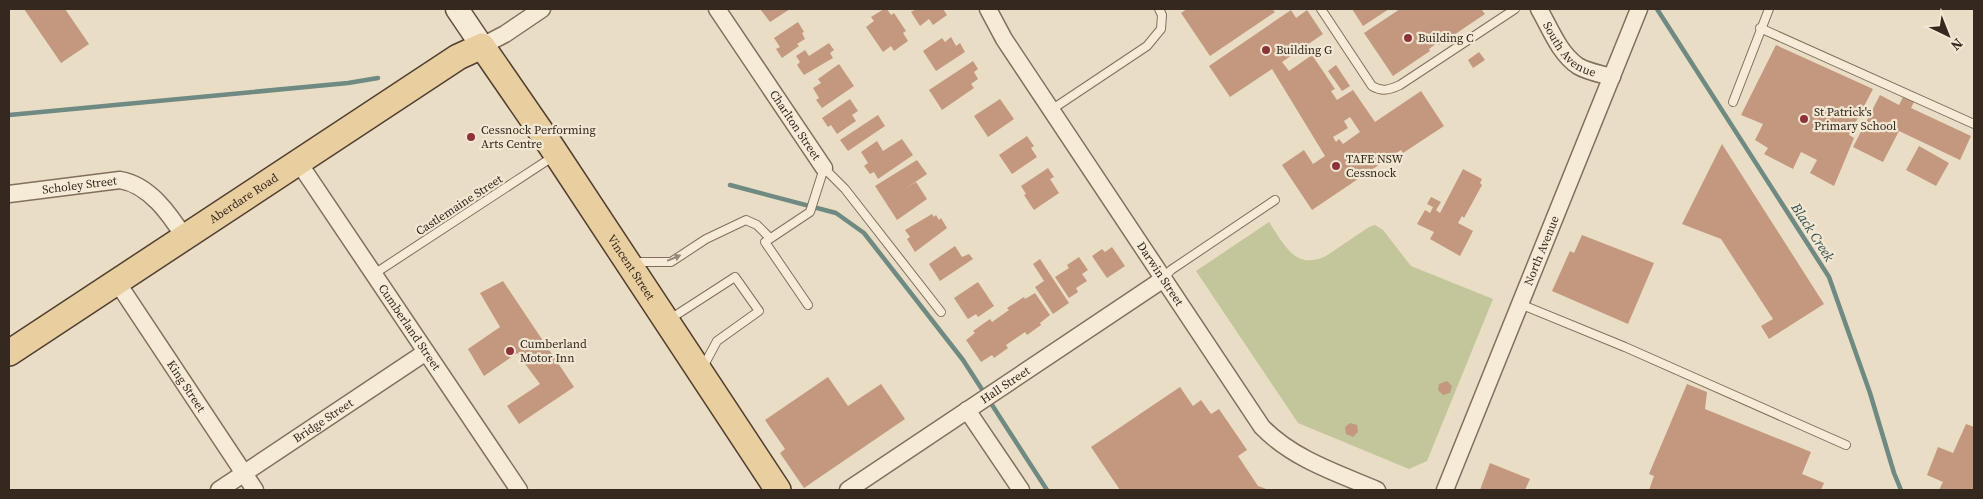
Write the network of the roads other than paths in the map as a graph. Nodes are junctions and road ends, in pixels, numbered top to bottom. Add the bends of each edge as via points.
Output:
1 (456, 9) edge
2 (542, 9) edge
3 (718, 9) edge
4 (988, 9) edge
5 (1159, 9) edge
6 (1321, 9) edge
7 (1515, 9) edge
8 (1539, 9) edge
9 (1769, 9) edge
10 (1639, 10) edge
11 (1760, 28) junction
12 (482, 46) junction
13 (1612, 77) junction
14 (1733, 102) dead end
15 (1051, 110) junction
16 (1974, 124) edge
17 (557, 154) junction
18 (299, 163) junction
19 (824, 168) junction
20 (9, 194) edge
21 (1275, 200) dead end
22 (185, 238) junction
23 (770, 238) junction
24 (627, 262) junction
25 (374, 274) junction
26 (1162, 280) junction
27 (117, 282) junction
28 (1519, 304) junction
29 (808, 305) dead end
30 (941, 312) dead end
31 (666, 322) junction
32 (426, 352) junction
33 (9, 353) edge
34 (700, 373) junction
35 (967, 410) junction
36 (1846, 445) dead end
37 (244, 474) junction
38 (220, 490) edge
39 (255, 490) edge
40 (518, 490) edge
41 (778, 490) edge
42 (848, 490) edge
43 (1020, 490) edge
44 (1377, 490) edge
45 (1445, 490) edge

1 - 12 street
2 - 12 street
3 - 19 street, Charlton Street
4 - 15 street, Darwin Street
5 - 15 lane via 1161,29 1147,46
6 - 7 lane via 1372,86 1379,90 1390,90 1400,85
8 - 13 street, South Avenue via 1569,58 1584,69
9 - 11 lane
10 - 13 street, North Avenue
11 - 14 lane
11 - 16 lane
12 - 17 main road, Vincent Street
12 - 18 main road, Aberdare Road via 458,57
13 - 28 street, North Avenue
15 - 26 street, Darwin Street
17 - 24 main road, Vincent Street
17 - 25 lane, Castlemaine Street
18 - 22 main road, Aberdare Road
18 - 25 street, Cumberland Street
19 - 23 lane, Charlton Street via 813,206 806,216
19 - 30 lane via 845,189
20 - 22 street, Scholey Street via 129,181 163,206
21 - 26 lane via 1171,270
22 - 27 main road, Aberdare Road
24 -> 23 lane via 671,262 706,239 746,220 757,225
23 - 29 lane via 765,242
24 - 31 main road, Vincent Street
25 - 32 street, Cumberland Street
26 - 35 street, Hall Street
26 - 44 street, Darwin Street via 1262,427 1276,442 1295,454
27 - 33 main road, Aberdare Road
27 - 37 street, King Street
28 - 36 lane
28 - 45 street, North Avenue
31 - 34 main road, Vincent Street
31 - 34 lane via 735,277 759,312 717,341
32 - 37 street, Bridge Street
32 - 40 street, Cumberland Street
34 - 41 main road, Vincent Street
35 - 42 street, Hall Street
35 - 43 street
37 - 38 street, Bridge Street
37 - 39 street, King Street

